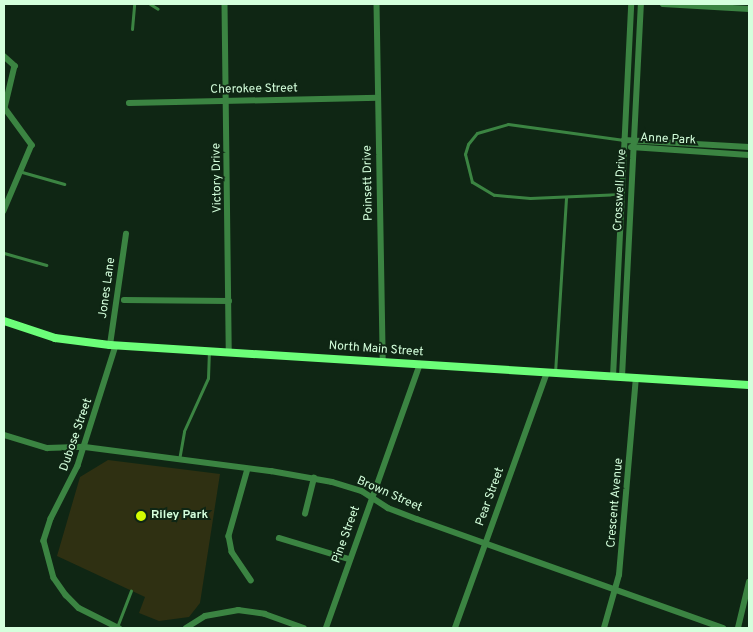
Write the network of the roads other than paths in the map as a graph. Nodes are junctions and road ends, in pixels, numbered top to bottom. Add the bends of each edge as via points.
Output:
1 (134, 4) edge
2 (150, 4) edge
3 (225, 4) edge
4 (377, 4) edge
5 (631, 4) edge
6 (641, 4) edge
7 (663, 4) edge
8 (158, 9) dead end
9 (749, 10) edge
10 (132, 29) dead end
11 (4, 56) edge
12 (378, 98) junction
13 (227, 101) junction
14 (129, 102) dead end
15 (634, 138) junction
16 (624, 140) junction
17 (749, 147) edge
18 (633, 148) junction
19 (749, 155) edge
20 (22, 172) junction
21 (64, 184) dead end
22 (622, 194) junction
23 (7, 196) edge
24 (566, 197) junction
25 (4, 211) edge
26 (126, 234) dead end
27 (4, 253) edge
28 (46, 265) dead end
29 (124, 300) dead end
30 (229, 301) junction
31 (4, 321) edge
32 (113, 345) junction
33 (210, 351) junction
34 (230, 352) junction
35 (383, 362) junction
36 (420, 364) junction
37 (547, 373) junction
38 (555, 373) junction
39 (618, 377) junction
40 (636, 378) junction
41 (749, 385) edge
42 (4, 435) edge
43 (85, 447) junction
44 (179, 460) junction
45 (248, 469) junction
46 (314, 478) junction
47 (372, 497) junction
48 (306, 514) dead end
49 (279, 538) dead end
50 (486, 543) junction
51 (349, 559) junction
52 (251, 580) dead end
53 (749, 582) edge
54 (616, 590) junction
55 (131, 591) dead end
56 (118, 628) edge
57 (186, 628) edge
58 (304, 628) edge
59 (326, 628) edge
60 (455, 628) edge
61 (604, 628) edge
62 (724, 628) edge
63 (738, 628) edge

1 - 10 lane
2 - 8 lane
3 - 13 street, Victory Drive
4 - 12 street, Poinsett Drive
5 - 16 street, Crosswell Drive
6 - 15 street, Crosswell Drive
7 - 9 street
11 - 20 street via 15,66 5,108 32,145
12 - 13 street, Cherokee Street
12 - 35 street, Poinsett Drive
13 - 14 street, Cherokee Street
13 - 30 street, Victory Drive
15 - 16 street, Anne Park
15 - 17 street, Anne Park
15 - 18 street, Crosswell Drive
16 - 18 street, Anne Park
16 - 22 street, Crosswell Drive
16 - 24 lane via 508,124 482,130 470,140 466,162 468,175 476,187 502,197
18 - 19 street, Anne Park
18 - 39 street, Crosswell Drive
20 - 21 lane
20 - 23 street
22 - 24 lane
22 - 39 street, Crosswell Drive
23 - 25 street
24 - 38 lane
26 - 32 street, Jones Lane
27 - 28 lane
29 - 30 street
30 - 34 street, Victory Drive
31 - 32 main road, North Main Street via 55,338
32 - 33 main road, North Main Street
32 - 43 street, Dubose Street
33 - 34 main road, North Main Street
33 - 44 lane via 208,378 184,432
34 - 35 main road, North Main Street
35 - 36 main road, North Main Street
36 - 37 main road, North Main Street
36 - 47 street, Pine Street
37 - 38 main road, North Main Street
37 - 50 street, Pear Street
38 - 39 main road, North Main Street
39 - 40 main road, North Main Street
40 - 41 main road, North Main Street
40 - 54 street, Crescent Avenue
42 - 43 street, Brown Street via 47,448
43 - 44 street, Brown Street
43 - 56 street, Dubose Street via 47,530 46,556 54,578 66,595 79,608
44 - 45 street, Brown Street
45 - 46 street, Brown Street
45 - 52 street via 229,536 232,552
46 - 47 street, Brown Street
46 - 48 street
47 - 50 street, Brown Street via 388,508
47 - 51 street, Pine Street
49 - 51 street
50 - 54 street, Brown Street
50 - 60 street, Pear Street
51 - 59 street, Pine Street
53 - 63 street
54 - 61 street, Crescent Avenue
54 - 62 street, Brown Street
55 - 56 lane
57 - 58 street via 205,616 238,610 265,614

